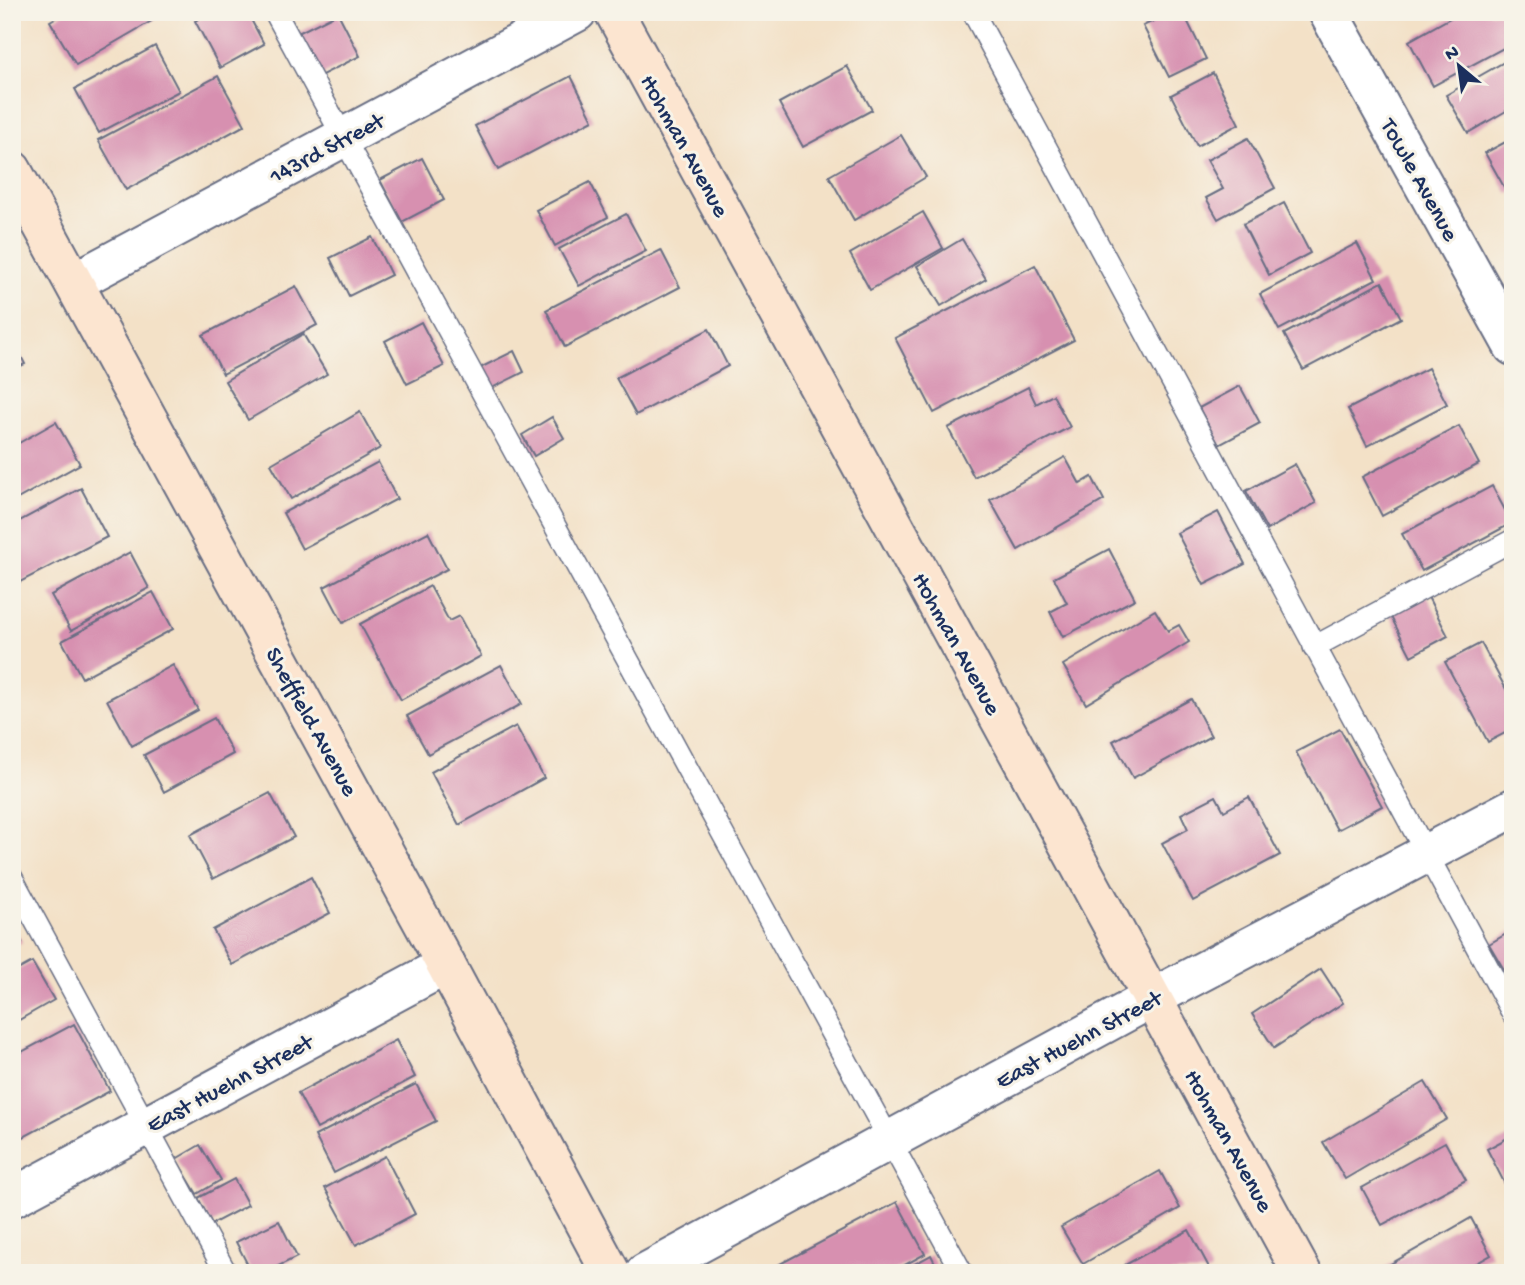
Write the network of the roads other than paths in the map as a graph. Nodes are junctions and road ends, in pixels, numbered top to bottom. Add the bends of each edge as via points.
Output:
1 (275, 12) edge
2 (577, 12) edge
3 (614, 12) edge
4 (972, 12) edge
5 (1328, 12) edge
6 (344, 137) junction
7 (12, 170) edge
8 (74, 282) junction
9 (1513, 346) edge
10 (1513, 540) edge
11 (1314, 647) junction
12 (1513, 808) edge
13 (1425, 854) junction
14 (12, 878) edge
15 (446, 965) junction
16 (1152, 998) junction
17 (1513, 1014) edge
18 (147, 1126) junction
19 (888, 1141) junction
20 (12, 1198) edge
21 (226, 1273) edge
22 (611, 1273) edge
23 (645, 1273) edge
24 (962, 1273) edge
25 (1302, 1273) edge

1 - 6 lane
2 - 6 street, 143rd Street
3 - 16 main road, Hohman Avenue
4 - 11 lane
5 - 9 street, Towle Avenue
6 - 8 street, 143rd Street
6 - 19 lane
7 - 8 main road, Sheffield Avenue
8 - 15 main road, Sheffield Avenue
10 - 11 lane
11 - 13 lane
12 - 13 street, East Huehn Street
13 - 16 street, East Huehn Street
13 - 17 lane
14 - 18 lane
15 - 18 street, East Huehn Street
15 - 22 main road, Sheffield Avenue
16 - 19 street, East Huehn Street
16 - 25 main road, Hohman Avenue
18 - 20 street, East Huehn Street
18 - 21 lane
19 - 23 street, East Huehn Street
19 - 24 lane

